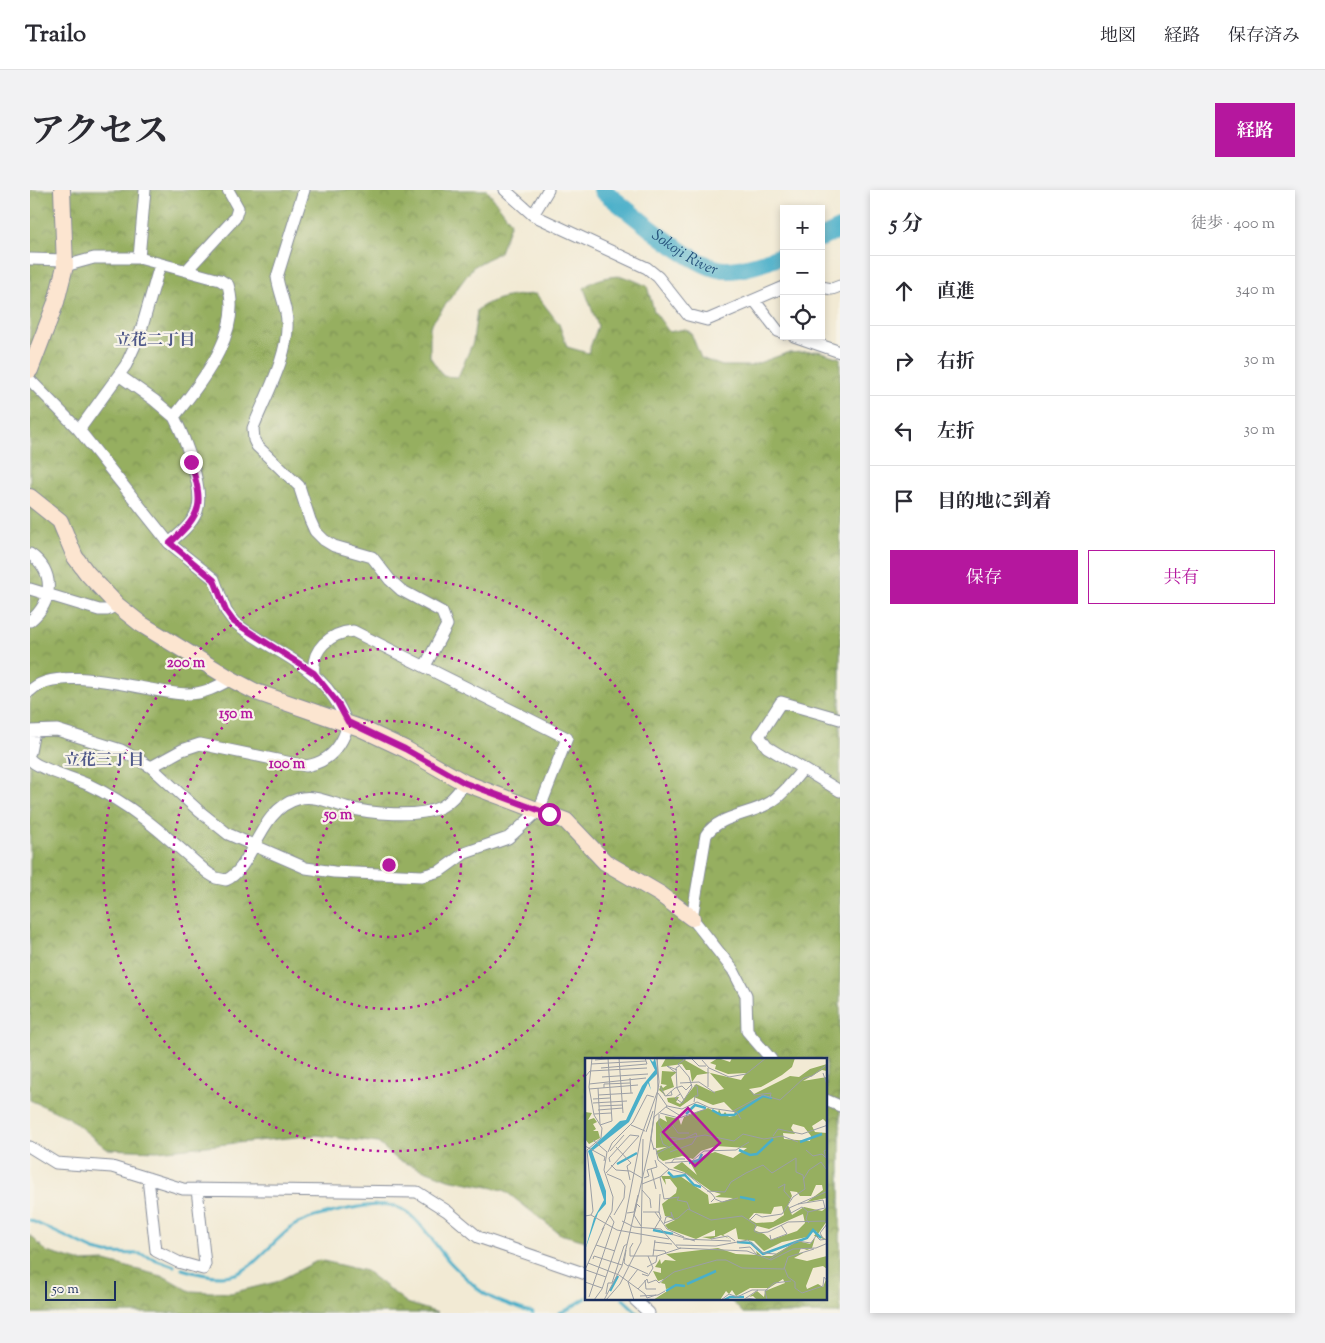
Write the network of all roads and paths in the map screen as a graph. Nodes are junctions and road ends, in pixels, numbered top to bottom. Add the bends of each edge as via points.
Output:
1 (62, 190) edge
2 (145, 190) edge
3 (228, 190) edge
4 (304, 190) edge
5 (505, 190) edge
6 (548, 190) edge
7 (533, 215) junction
8 (139, 258) junction
9 (30, 259) edge
10 (64, 263) junction
11 (160, 265) junction
12 (187, 270) junction
13 (840, 286) edge
14 (825, 288) edge
15 (780, 289) edge
16 (754, 300) junction
17 (780, 332) edge
18 (806, 340) edge
19 (35, 342) edge
20 (840, 352) edge
21 (30, 370) edge
22 (120, 376) junction
23 (30, 380) edge
24 (174, 417) junction
25 (79, 430) junction
26 (30, 497) edge
27 (170, 543) junction
28 (30, 554) edge
29 (30, 589) edge
30 (48, 595) junction
31 (117, 605) junction
32 (30, 621) edge
33 (425, 666) junction
34 (314, 673) junction
35 (231, 680) junction
36 (30, 691) edge
37 (840, 719) edge
38 (348, 722) junction
39 (32, 731) edge
40 (30, 752) edge
41 (30, 759) edge
42 (151, 767) junction
43 (803, 769) junction
44 (465, 783) junction
45 (840, 791) edge
46 (538, 810) junction
47 (254, 845) junction
48 (692, 918) junction
49 (770, 1058) edge
50 (828, 1101) edge
51 (840, 1106) edge
52 (30, 1146) edge
53 (148, 1178) junction
54 (197, 1189) junction
55 (585, 1274) edge
56 (635, 1300) edge
57 (648, 1313) edge

1 - 10 street
2 - 8 street
3 - 12 street via 238,208 235,218
4 - 33 street via 277,277 288,333 253,428 254,440 298,486 313,526 324,540 372,557 401,590 442,612 447,626
5 - 7 street
6 - 7 street
7 - 16 street via 647,268 688,315 707,320
8 - 10 street via 94,258
8 - 11 street
9 - 10 street
10 - 19 street via 56,302
11 - 12 street
11 - 22 street via 140,334
12 - 24 street via 228,285 232,310 208,373
13 - 14 street
15 - 16 street
16 - 17 street
18 - 20 street
19 - 21 street
22 - 24 street
22 - 25 street
23 - 25 street
24 - 27 street via 191,462 200,501 193,519
25 - 27 street
26 - 31 street via 60,521 80,565
27 - 34 street via 214,580 234,622
28 - 30 street via 48,577
29 - 30 street
30 - 31 street via 104,611
30 - 32 street via 40,612
31 - 35 street via 141,624
33 - 34 street via 348,631 334,634 318,650 313,664
33 - 46 street via 567,738
34 - 38 street
35 - 36 street via 209,690 188,694 85,680 49,680
35 - 38 street via 256,692
37 - 43 street via 781,702 759,736 767,746
38 - 42 street via 338,748 316,764 306,766 200,744
38 - 44 street
39 - 40 street
39 - 42 street via 57,730 75,735 121,750
41 - 47 street via 128,806 216,878 232,878
42 - 47 street via 217,827
43 - 45 street
43 - 48 street via 770,803 712,826 706,835
44 - 46 street
44 - 47 street via 446,804 423,813 369,812 308,797 296,799 274,813
46 - 47 street via 508,838 473,850 440,871 422,876 317,870
46 - 48 street via 566,821 605,862 660,894
48 - 49 street via 733,970 746,995 747,1031
50 - 51 street
52 - 53 street via 56,1163 112,1167
53 - 54 street via 183,1189
53 - 54 street via 156,1251 203,1269
54 - 55 street via 410,1190 436,1203 478,1237
56 - 57 street

